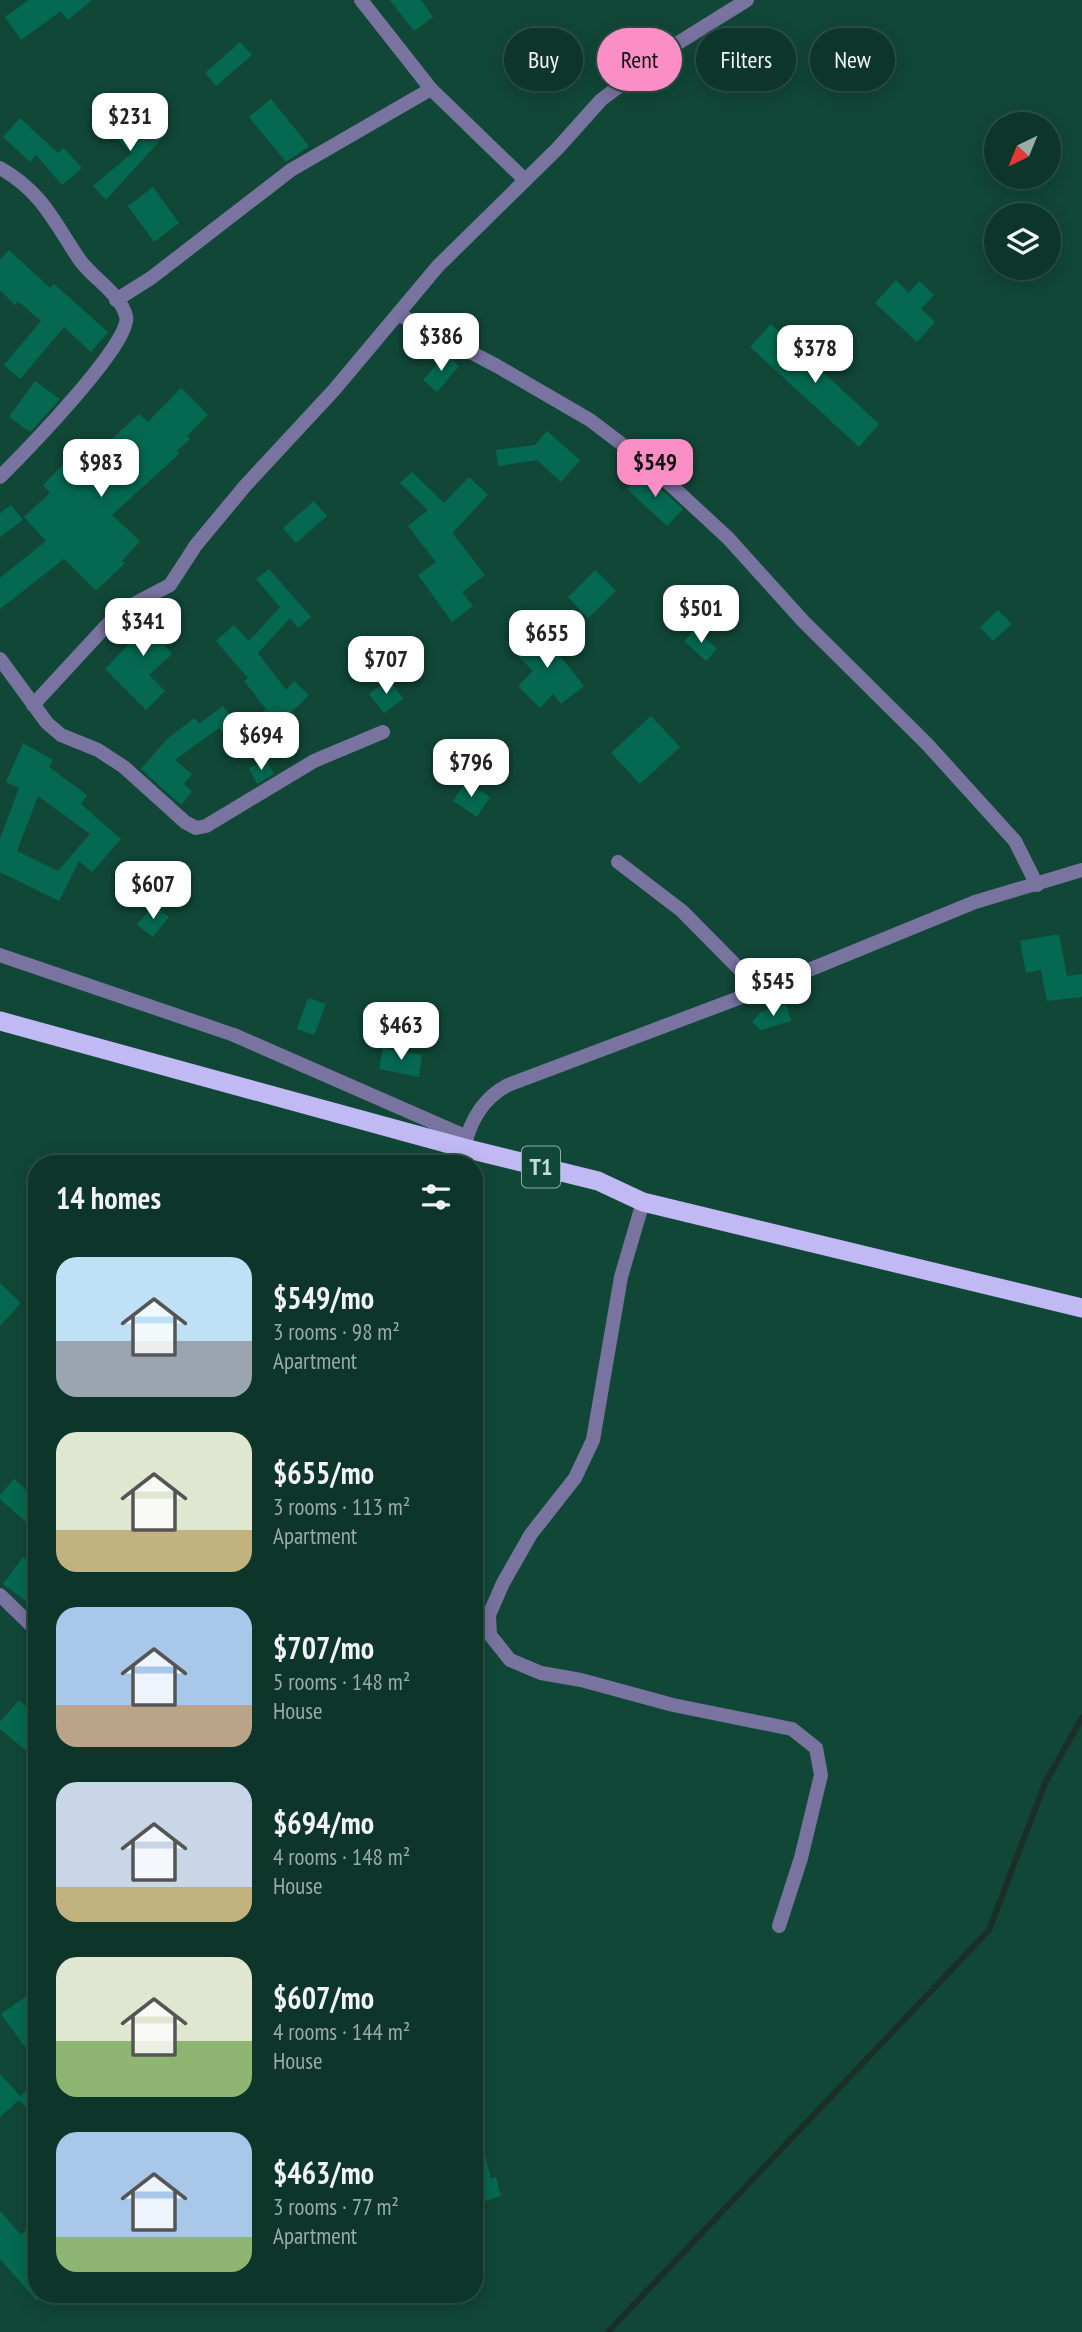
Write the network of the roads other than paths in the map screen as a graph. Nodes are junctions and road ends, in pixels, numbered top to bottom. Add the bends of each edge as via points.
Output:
1 (361, 0) edge
2 (747, 0) edge
3 (431, 89) junction
4 (0, 168) edge
5 (524, 179) junction
6 (116, 300) junction
7 (398, 314) junction
8 (0, 477) edge
9 (0, 659) edge
10 (33, 705) junction
11 (383, 732) dead end
12 (618, 862) dead end
13 (1082, 870) edge
14 (1037, 885) junction
15 (0, 955) edge
16 (760, 990) junction
17 (0, 1021) edge
18 (466, 1142) junction
19 (643, 1202) junction
20 (1082, 1308) edge
21 (0, 1595) edge
22 (28, 1622) edge
23 (779, 1926) dead end

1 - 3 street
2 - 5 street via 625,80
3 - 5 street
3 - 6 street via 291,170
4 - 6 street via 31,188 83,264
5 - 7 street via 438,266
6 - 8 street via 126,314 124,335 37,441
7 - 10 street via 245,486 170,585 118,612
7 - 14 street via 590,420 648,464 728,538 803,621 927,744 1015,841
9 - 10 street
10 - 11 street via 61,735 124,767 196,828 314,761
12 - 16 street via 682,911
13 - 14 street
14 - 16 street via 975,902
15 - 18 street via 234,1035
16 - 18 street via 497,1091 481,1107
17 - 18 highway, T1
18 - 19 highway, T1 via 597,1181
19 - 20 highway, T1
19 - 23 street via 621,1277 593,1440 575,1478 531,1534 503,1583 489,1615 490,1635 510,1660 541,1673 792,1729 816,1748 821,1775
21 - 22 street

